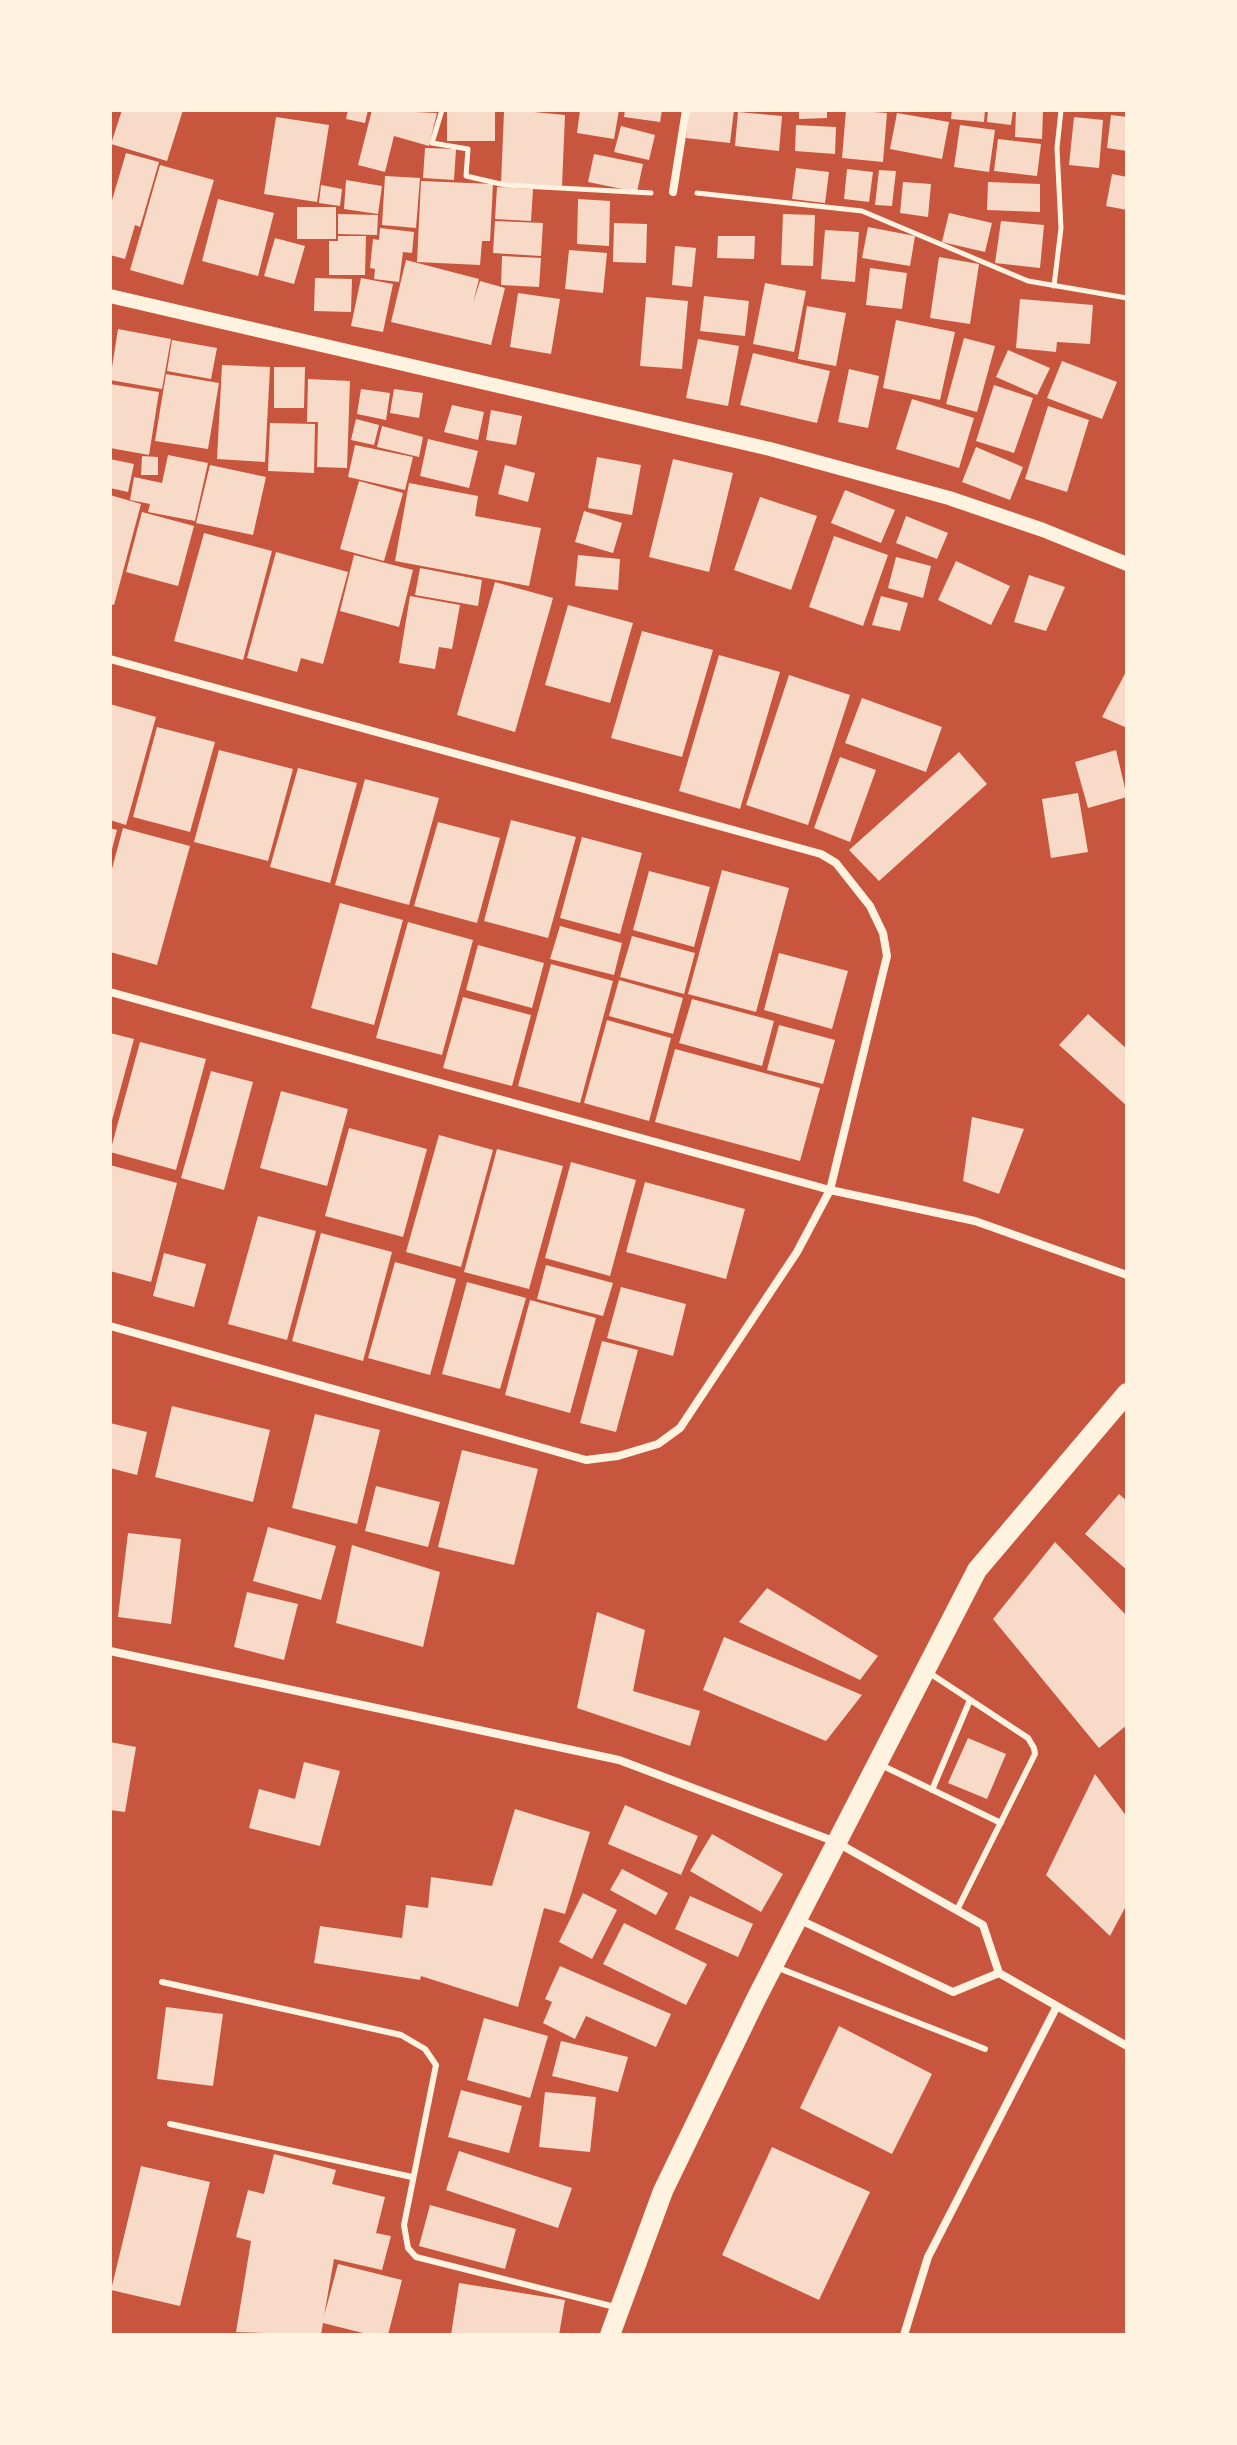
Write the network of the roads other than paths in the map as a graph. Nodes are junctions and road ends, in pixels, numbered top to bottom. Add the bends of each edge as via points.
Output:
1 (686, 110) edge
2 (673, 192) road end
3 (110, 296) edge
4 (1127, 564) edge
5 (110, 659) edge
6 (110, 992) edge
7 (830, 1190) junction
8 (1127, 1275) edge
9 (110, 1326) edge
10 (1127, 1393) edge
11 (110, 1651) edge
12 (924, 1669) junction
13 (970, 1700) junction
14 (876, 1762) junction
15 (932, 1790) junction
16 (1001, 1823) junction
17 (836, 1842) junction
18 (957, 1910) junction
19 (797, 1918) junction
20 (773, 1966) junction
21 (999, 1973) junction
22 (162, 1982) dead end
23 (1057, 2006) junction
24 (1127, 2046) edge
25 (985, 2049) dead end
26 (170, 2124) dead end
27 (412, 2177) junction
28 (619, 2308) junction
29 (610, 2335) edge
30 (904, 2335) edge

1 - 2 street
3 - 4 street via 770,449 949,498
5 - 7 street via 821,854 836,863 870,906 887,956
6 - 7 street
7 - 8 street via 975,1221
7 - 9 street via 797,1252 680,1428 658,1444 618,1456 586,1460
10 - 12 main road via 977,1570
11 - 17 street via 619,1760
12 - 13 lane
12 - 14 main road
13 - 15 lane
13 - 16 lane via 1028,1738 1034,1748
14 - 15 lane
14 - 17 main road
15 - 16 lane
16 - 18 lane
17 - 18 street
17 - 19 main road
18 - 21 street via 983,1925
19 - 20 main road
19 - 21 street via 953,1992
20 - 25 lane
20 - 28 main road via 663,2191
21 - 23 street
22 - 27 lane via 401,2035 425,2049 436,2065
23 - 24 street
23 - 30 street via 928,2257
26 - 27 lane
27 - 28 lane via 404,2225 408,2248 416,2257
28 - 29 main road

